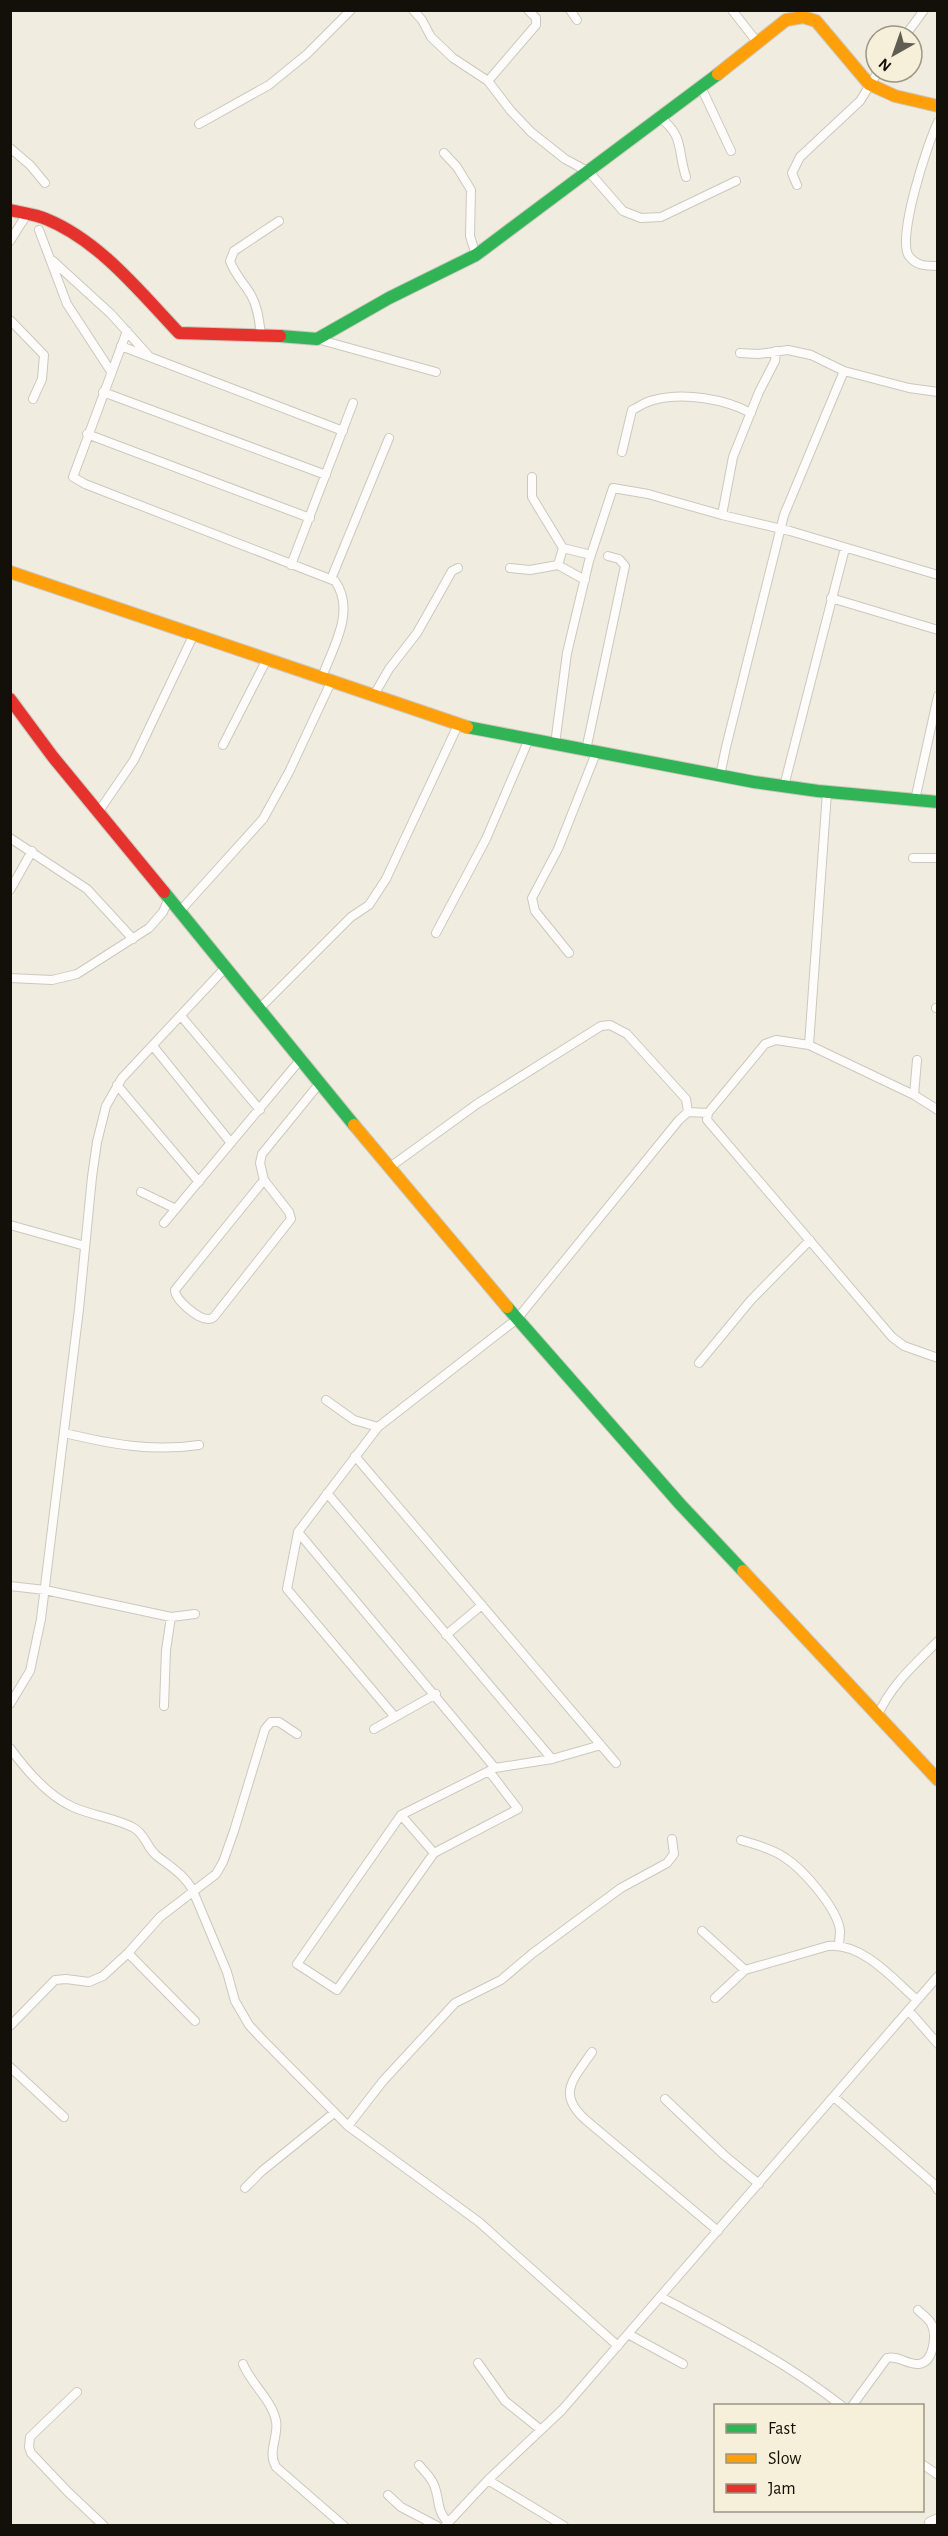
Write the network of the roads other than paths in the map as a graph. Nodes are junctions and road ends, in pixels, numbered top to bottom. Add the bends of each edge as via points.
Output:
1 (351, 10) edge
2 (413, 10) edge
3 (528, 10) edge
4 (570, 10) edge
5 (732, 10) edge
6 (924, 10) edge
7 (577, 20) dead end
8 (914, 24) edge
9 (757, 42) junction
10 (864, 78) edge
11 (488, 81) junction
12 (869, 84) joint
13 (701, 87) junction
14 (938, 106) edge
15 (659, 117) junction
16 (938, 123) edge
17 (199, 124) dead end
18 (10, 148) edge
19 (731, 151) dead end
20 (444, 153) dead end
21 (589, 172) junction
22 (686, 177) dead end
23 (736, 181) dead end
24 (45, 183) dead end
25 (797, 185) dead end
26 (10, 210) edge
27 (27, 214) junction
28 (279, 221) dead end
29 (39, 230) dead end
30 (10, 241) edge
31 (477, 255) junction
32 (50, 259) junction
33 (938, 266) edge
34 (10, 320) edge
35 (127, 331) junction
36 (261, 334) junction
37 (317, 339) junction
38 (121, 346) junction
39 (776, 351) junction
40 (740, 353) dead end
41 (149, 357) junction
42 (110, 370) junction
43 (844, 371) junction
44 (436, 372) dead end
45 (103, 392) junction
46 (938, 392) edge
47 (33, 399) dead end
48 (353, 404) dead end
49 (751, 413) junction
50 (343, 431) junction
51 (87, 434) junction
52 (389, 438) dead end
53 (622, 452) dead end
54 (327, 475) junction
55 (532, 477) dead end
56 (722, 515) junction
57 (310, 518) junction
58 (780, 528) junction
59 (563, 548) junction
60 (845, 548) junction
61 (591, 555) junction
62 (608, 556) dead end
63 (291, 565) junction
64 (558, 565) junction
65 (510, 567) dead end
66 (458, 568) dead end
67 (10, 572) edge
68 (938, 575) edge
69 (331, 579) junction
70 (585, 580) junction
71 (831, 598) junction
72 (938, 630) edge
73 (194, 634) junction
74 (267, 659) junction
75 (327, 678) junction
76 (374, 695) junction
77 (938, 696) edge
78 (10, 699) edge
79 (458, 725) junction
80 (529, 739) junction
81 (555, 744) junction
82 (223, 745) dead end
83 (591, 751) junction
84 (720, 776) junction
85 (784, 786) junction
86 (827, 792) junction
87 (915, 800) junction
88 (938, 802) edge
89 (99, 811) junction
90 (10, 838) edge
91 (32, 851) junction
92 (913, 858) dead end
93 (938, 858) edge
94 (10, 890) edge
95 (169, 898) junction
96 (180, 911) junction
97 (436, 933) dead end
98 (133, 939) junction
99 (569, 953) dead end
100 (225, 968) junction
101 (10, 978) edge
102 (259, 1009) junction
103 (181, 1016) junction
104 (809, 1045) junction
105 (153, 1046) junction
106 (300, 1060) junction
107 (917, 1060) dead end
108 (319, 1084) junction
109 (117, 1085) junction
110 (914, 1095) junction
111 (260, 1110) junction
112 (938, 1110) edge
113 (688, 1112) junction
114 (708, 1113) junction
115 (231, 1143) junction
116 (390, 1167) junction
117 (264, 1180) junction
118 (198, 1182) junction
119 (141, 1191) dead end
120 (176, 1209) junction
121 (164, 1223) dead end
122 (10, 1225) edge
123 (810, 1240) junction
124 (86, 1246) junction
125 (517, 1319) junction
126 (938, 1358) edge
127 (699, 1363) dead end
128 (326, 1400) dead end
129 (378, 1427) junction
130 (64, 1432) junction
131 (199, 1445) dead end
132 (355, 1456) junction
133 (327, 1493) junction
134 (298, 1532) junction
135 (10, 1586) edge
136 (45, 1590) junction
137 (482, 1605) junction
138 (195, 1614) dead end
139 (171, 1617) junction
140 (447, 1635) junction
141 (938, 1641) edge
142 (436, 1694) junction
143 (10, 1704) edge
144 (164, 1706) dead end
145 (394, 1717) junction
146 (877, 1717) junction
147 (374, 1729) dead end
148 (297, 1734) dead end
149 (601, 1745) junction
150 (10, 1748) edge
151 (552, 1759) junction
152 (616, 1763) dead end
153 (492, 1770) junction
154 (938, 1780) edge
155 (401, 1815) junction
156 (672, 1839) dead end
157 (741, 1840) dead end
158 (434, 1853) junction
159 (193, 1890) junction
160 (702, 1931) dead end
161 (839, 1946) junction
162 (128, 1953) junction
163 (745, 1970) junction
164 (938, 1976) edge
165 (715, 1998) dead end
166 (917, 2000) junction
167 (909, 2011) junction
168 (195, 2021) dead end
169 (10, 2026) edge
170 (938, 2044) edge
171 (592, 2052) dead end
172 (10, 2067) edge
173 (834, 2097) junction
174 (665, 2099) dead end
175 (334, 2113) junction
176 (64, 2117) dead end
177 (348, 2126) junction
178 (759, 2184) junction
179 (245, 2188) dead end
180 (938, 2190) edge
181 (718, 2232) junction
182 (661, 2297) junction
183 (918, 2310) dead end
184 (628, 2334) junction
185 (618, 2346) junction
186 (478, 2363) dead end
187 (243, 2364) dead end
188 (683, 2364) dead end
189 (77, 2392) dead end
190 (840, 2404) edge
191 (853, 2404) edge
192 (541, 2430) junction
193 (419, 2465) dead end
194 (924, 2465) edge
195 (938, 2475) edge
196 (488, 2480) junction
197 (388, 2495) dead end
198 (446, 2524) edge
199 (104, 2526) edge
200 (344, 2526) edge
201 (437, 2526) edge
202 (564, 2526) edge

1 - 17 street via 270,85
2 - 11 street via 431,37 453,58
3 - 11 street via 536,18 536,25
4 - 7 street
5 - 9 street
6 - 8 street
9 - 10 street via 786,20 803,17 816,21
9 - 13 street
11 - 21 street via 531,132
12 - 14 street via 895,96
12 - 25 street via 860,101 800,157 792,173
13 - 15 street
13 - 19 street
15 - 21 street
15 - 22 street via 678,135
16 - 33 street via 907,219 905,244 907,255 921,266
18 - 24 street
20 - 31 street via 471,189 470,236
21 - 23 street via 623,211 640,218 661,217
21 - 31 street
26 - 27 street
27 - 30 street
27 - 36 street via 63,227 116,267 179,333
28 - 36 street via 234,250 230,261 251,295
29 - 32 street
31 - 37 street
32 - 35 street
32 - 42 street via 67,304
34 - 47 street via 44,355 42,379
35 - 38 street
35 - 41 street
36 - 37 street
37 - 44 street
38 - 41 street
38 - 42 street
39 - 40 street
39 - 43 street via 811,355
39 - 49 street
41 - 50 street
42 - 45 street
43 - 46 street
43 - 58 street
45 - 51 street
45 - 54 street
48 - 50 street
49 - 53 street via 712,399 653,400 632,410
49 - 56 street via 733,457
50 - 54 street
51 - 57 street
51 - 63 street via 73,472 75,480
52 - 69 street
54 - 57 street
55 - 59 street via 532,497
56 - 58 street
56 - 61 street via 613,488
57 - 63 street
58 - 60 street
58 - 84 street
59 - 61 street
59 - 64 street
60 - 68 street
60 - 71 street
61 - 70 street
62 - 83 street via 625,566
63 - 69 street
64 - 65 street via 530,570
64 - 70 street
66 - 76 street via 452,571 421,627 388,669
67 - 73 street
69 - 75 street via 343,597 345,611
70 - 81 street via 567,653
71 - 72 street
71 - 85 street
73 - 74 street
73 - 89 street via 134,760
74 - 75 street
74 - 82 street
75 - 76 street
75 - 96 street via 289,772 263,819
76 - 79 street
77 - 87 street
78 - 89 street
79 - 80 street
79 - 102 street via 403,847 375,897
80 - 81 street
80 - 97 street via 486,839
81 - 83 street
83 - 84 street
83 - 99 street via 558,849 532,898 535,911
84 - 85 street
85 - 86 street
86 - 87 street
86 - 104 street
87 - 88 street
89 - 95 street
90 - 91 street
91 - 94 street
91 - 98 street via 87,889
92 - 93 street
95 - 96 street
95 - 98 street via 157,919
96 - 100 street
98 - 101 street via 65,979
100 - 102 street
100 - 103 street
102 - 106 street
103 - 105 street
103 - 111 street
104 - 110 street
104 - 114 street via 776,1040 765,1044
105 - 109 street
105 - 115 street
106 - 108 street
106 - 111 street
107 - 110 street
108 - 116 street
108 - 117 street via 262,1154
109 - 118 street
109 - 124 street via 106,1106 97,1142
110 - 112 street
111 - 115 street
113 - 114 street
113 - 116 street via 686,1099 627,1034 610,1025 601,1026 477,1104
113 - 125 street
114 - 123 street via 711,1127
115 - 118 street
116 - 125 street
117 - 117 street via 175,1290 176,1298 207,1319 214,1317 291,1219
118 - 120 street
119 - 120 street
120 - 121 street
122 - 124 street
123 - 126 street via 892,1337 904,1346
123 - 127 street via 751,1300
124 - 130 street
125 - 129 street
125 - 146 street via 680,1504
128 - 129 street via 360,1423
129 - 132 street
130 - 131 street via 138,1448
130 - 136 street
132 - 133 street
132 - 137 street
133 - 134 street
133 - 140 street
134 - 142 street
134 - 145 street via 287,1589
135 - 136 street
136 - 139 street
136 - 143 street via 35,1654 22,1687
137 - 140 street
137 - 149 street
138 - 139 street
139 - 144 street
140 - 151 street
141 - 146 street via 899,1680
142 - 145 street
142 - 153 street
145 - 147 street
146 - 154 street
148 - 159 street via 279,1722 271,1722 265,1729 220,1868
149 - 151 street
149 - 152 street
150 - 159 street via 58,1798 138,1831 150,1850 179,1872
151 - 153 street
153 - 155 street
153 - 158 street via 518,1809
155 - 158 street
155 - 158 street via 297,1964 337,1990
156 - 177 street via 674,1854 667,1863 621,1888 501,1980 455,2003 383,2081
157 - 161 street via 770,1849 802,1872 837,1920
159 - 162 street via 160,1917
159 - 175 street via 241,2012
160 - 163 street
161 - 163 street
161 - 166 street via 861,1954
162 - 168 street
162 - 169 street via 95,1980 55,1980
163 - 165 street
164 - 166 street
166 - 167 street
167 - 170 street
167 - 173 street
171 - 181 street via 573,2079 569,2090 571,2105
172 - 176 street
173 - 178 street
173 - 180 street
174 - 178 street
175 - 177 street
175 - 179 street
177 - 185 street via 479,2222
178 - 181 street
181 - 182 street
182 - 184 street
182 - 190 street via 766,2353
183 - 191 street via 930,2322 934,2334 931,2353 916,2364 887,2358
184 - 185 street
184 - 188 street
185 - 192 street
186 - 192 street via 505,2401
187 - 200 street via 275,2416 277,2430 272,2457 276,2467
189 - 199 street via 30,2437 29,2447 36,2459
192 - 196 street
193 - 198 street via 434,2483 437,2505
194 - 195 street
196 - 198 street
196 - 202 street
197 - 201 street via 401,2507

